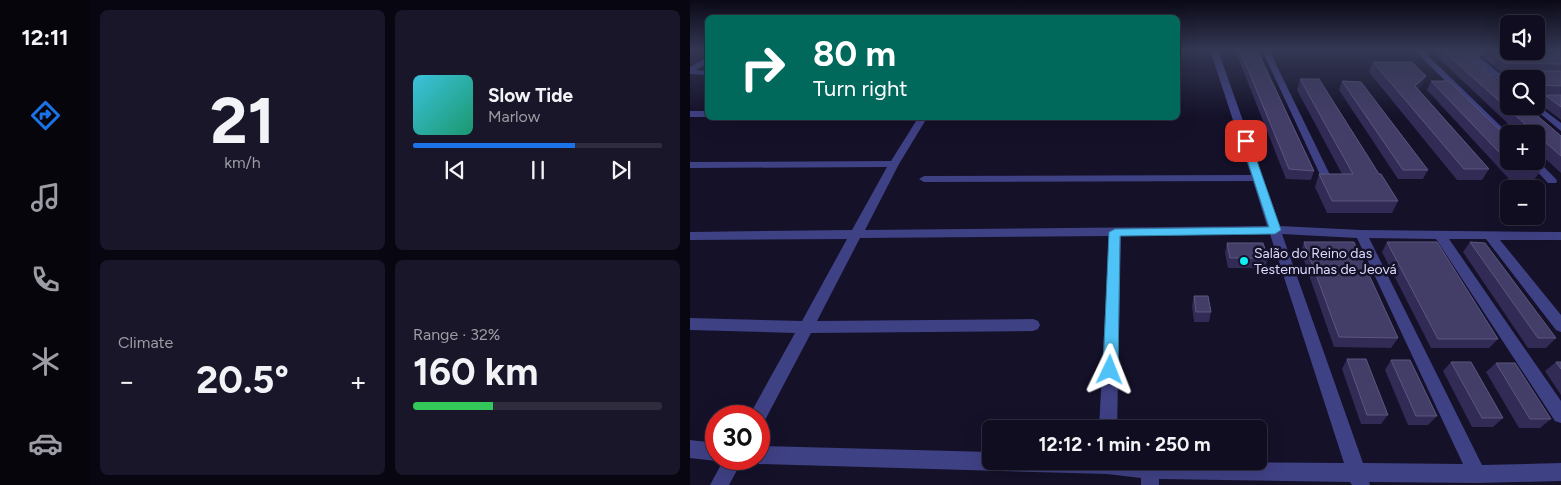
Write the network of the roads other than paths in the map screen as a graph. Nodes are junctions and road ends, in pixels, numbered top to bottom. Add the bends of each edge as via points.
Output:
1 (1222, 73) edge
2 (1276, 73) edge
3 (1440, 73) edge
4 (1493, 73) edge
5 (1496, 75) junction
6 (1561, 76) edge
7 (1500, 78) edge
8 (690, 114) edge
9 (705, 114) edge
10 (1545, 114) edge
11 (921, 120) edge
12 (1560, 127) edge
13 (1500, 130) edge
14 (894, 164) junction
15 (690, 165) edge
16 (1541, 170) edge
17 (1258, 178) junction
18 (924, 179) dead end
19 (1327, 179) edge
20 (1552, 181) dead end
21 (1275, 230) junction
22 (1115, 232) junction
23 (858, 234) junction
24 (1361, 234) junction
25 (690, 236) edge
26 (1440, 236) junction
27 (1490, 236) junction
28 (1561, 236) edge
29 (690, 324) edge
30 (1033, 325) dead end
31 (1561, 326) edge
32 (807, 327) junction
33 (764, 405) edge
34 (1561, 415) edge
35 (1108, 420) edge
36 (690, 450) edge
37 (705, 451) edge
38 (770, 455) edge
39 (982, 460) edge
40 (728, 470) edge
41 (1127, 470) edge
42 (1561, 472) edge
43 (1477, 474) junction
44 (1150, 478) edge
45 (1360, 479) edge
46 (719, 485) edge

1 - 17 street
2 - 19 street
3 - 13 street
4 - 5 street
5 - 6 street
5 - 7 street
8 - 9 street
10 - 12 street
11 - 14 street
14 - 15 street
14 - 23 street
16 - 20 street
17 - 18 street
17 - 21 street
21 - 22 street
21 - 24 street
21 - 45 street
22 - 23 street
22 - 35 street
23 - 25 street
23 - 32 street
24 - 26 street
24 - 43 street
26 - 27 street
26 - 34 street
27 - 28 street
27 - 31 street
29 - 32 street
30 - 32 street
32 - 33 street
36 - 37 street
38 - 39 street
40 - 46 street
41 - 44 street
42 - 43 street
43 - 45 street
44 - 45 street

